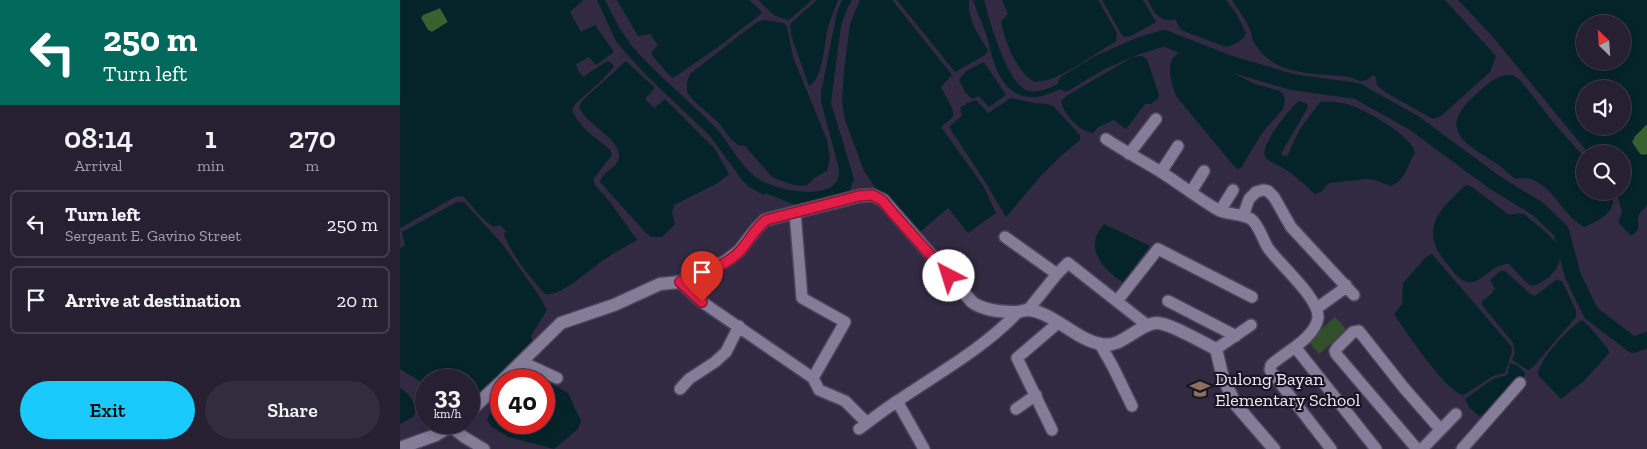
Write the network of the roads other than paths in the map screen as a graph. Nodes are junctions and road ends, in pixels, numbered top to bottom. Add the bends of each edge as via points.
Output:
1 (1156, 119) dead end
2 (1106, 139) dead end
3 (1178, 146) dead end
4 (1129, 154) junction
5 (1204, 171) dead end
6 (1161, 172) junction
7 (1234, 190) dead end
8 (1190, 192) junction
9 (1220, 211) junction
10 (795, 212) junction
11 (1243, 216) junction
12 (1005, 238) dead end
13 (1057, 274) junction
14 (680, 282) junction
15 (1346, 285) junction
16 (1354, 295) dead end
17 (1252, 297) dead end
18 (1117, 301) junction
19 (1168, 301) dead end
20 (1317, 308) junction
21 (1023, 311) junction
22 (1058, 323) junction
23 (1147, 325) junction
24 (1251, 325) dead end
25 (739, 326) junction
26 (1236, 336) junction
27 (1100, 344) junction
28 (1296, 347) junction
29 (1216, 349) junction
30 (522, 362) junction
31 (515, 369) edge
32 (557, 378) dead end
33 (813, 378) junction
34 (1520, 382) dead end
35 (680, 389) dead end
36 (490, 392) edge
37 (1036, 395) junction
38 (897, 401) junction
39 (480, 402) edge
40 (1132, 406) dead end
41 (1016, 409) dead end
42 (1456, 414) dead end
43 (1440, 429) junction
44 (1052, 430) dead end
45 (438, 434) edge
46 (462, 434) edge
47 (400, 448) edge
48 (484, 449) edge
49 (924, 449) edge
50 (1274, 449) edge
51 (1331, 449) edge
52 (1376, 449) edge
53 (1417, 449) edge
54 (1422, 449) edge
55 (1462, 449) edge

1 - 4 street
2 - 4 street
3 - 6 street
4 - 6 street
5 - 8 street
6 - 8 street
7 - 9 street
8 - 9 street
9 - 11 street
10 - 14 street via 766,220 739,252 726,262
10 - 21 street via 859,196 877,196 972,302 982,308
10 - 33 street via 802,298 845,322
11 - 15 street via 1249,198 1256,192 1268,191 1291,227
11 - 20 street via 1252,220 1266,246
12 - 13 street
13 - 18 street via 1068,263
13 - 21 street
14 - 25 street via 702,302
14 - 30 street via 660,284 614,305 561,323
15 - 16 street
15 - 20 street
17 - 18 street via 1158,249
18 - 23 street
19 - 26 street
20 - 28 street via 1316,325
21 - 22 street
21 - 38 street via 968,354
22 - 27 street
22 - 37 street via 1017,358
23 - 27 street via 1116,342
23 - 29 street via 1158,322
24 - 26 street
25 - 33 street
25 - 35 street via 726,352
26 - 29 street
27 - 40 street
28 - 51 street via 1270,366 1270,370
28 - 52 street
29 - 50 street via 1225,383 1236,405
30 - 31 street
30 - 32 street
33 - 38 street via 819,390 845,401 863,426
34 - 55 street
36 - 39 street
37 - 41 street
37 - 44 street
38 - 49 street
42 - 43 street
43 - 53 street via 1359,331 1353,332 1337,348 1336,354
43 - 54 street
45 - 47 street
46 - 48 street

